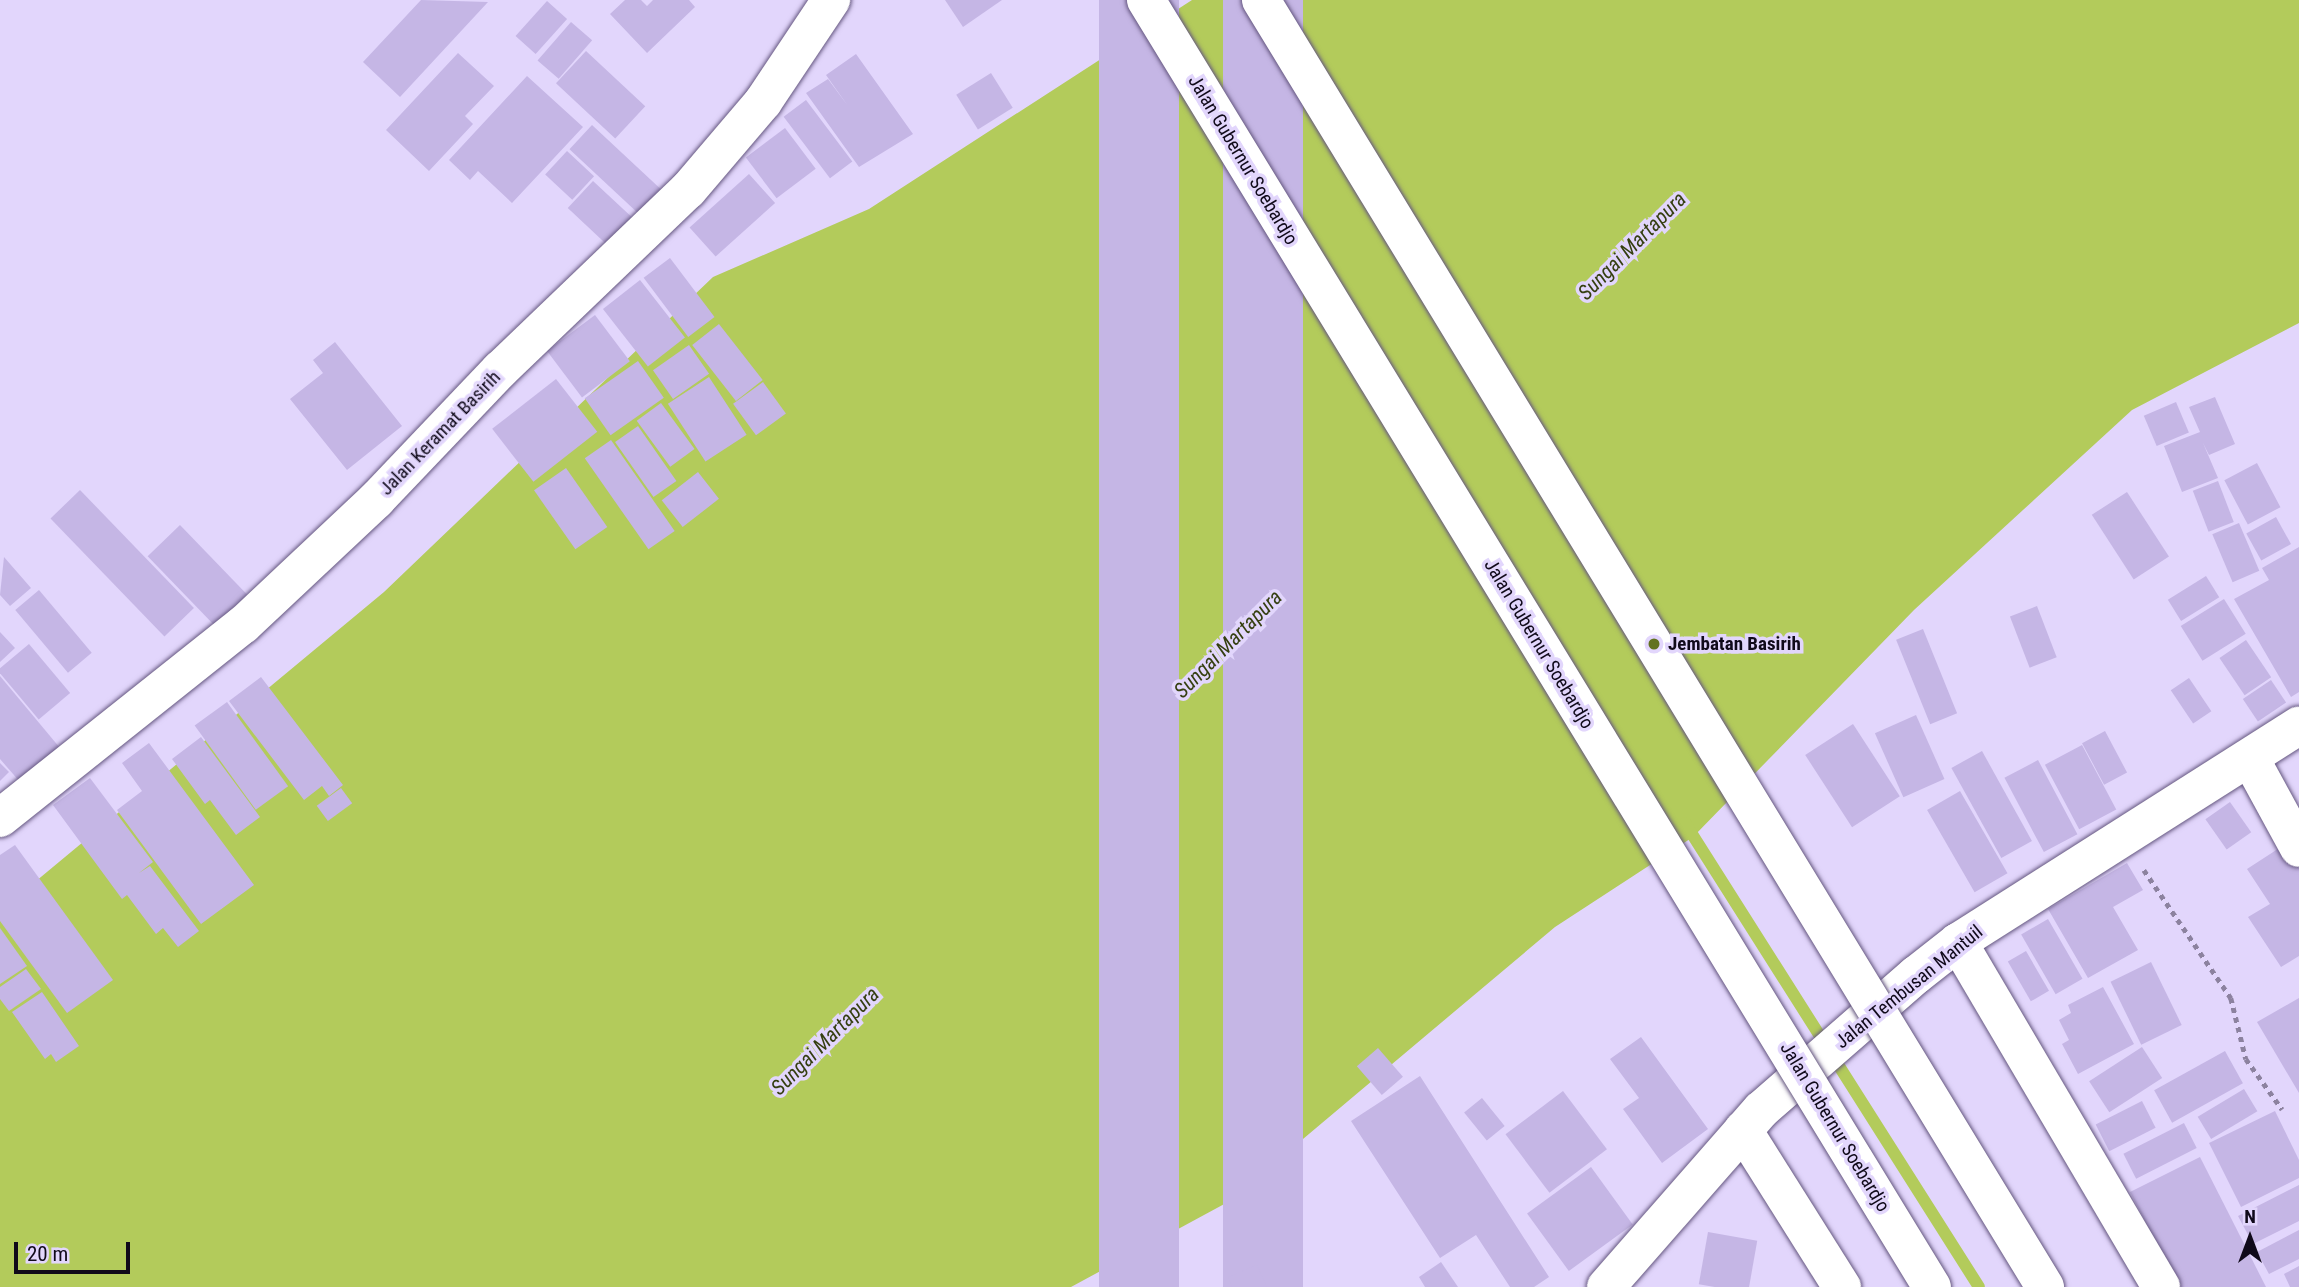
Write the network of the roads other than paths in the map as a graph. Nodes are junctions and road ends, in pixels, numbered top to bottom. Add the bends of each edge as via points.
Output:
1 (831, 0) edge
2 (1146, 0) edge
3 (1261, 0) edge
4 (2299, 726) edge
5 (2251, 760) junction
6 (0, 818) edge
7 (2299, 848) edge
8 (1958, 942) junction
9 (1743, 1130) junction
10 (1606, 1287) edge
11 (1842, 1287) edge
12 (1932, 1287) edge
13 (2045, 1287) edge
14 (2161, 1287) edge

1 - 6 main road, Jalan Keramat Basirih via 763,102 688,190 500,370 376,500 243,625
2 - 12 main road, Jalan Gubernur Soebardjo, bridge
3 - 13 main road, bridge
4 - 5 main road, Jalan Tembusan Mantuil
5 - 7 main road
5 - 8 main road, Jalan Tembusan Mantuil
8 - 9 main road, Jalan Tembusan Mantuil
8 - 14 main road
9 - 10 main road, Jalan Tembusan Mantuil
9 - 11 main road

